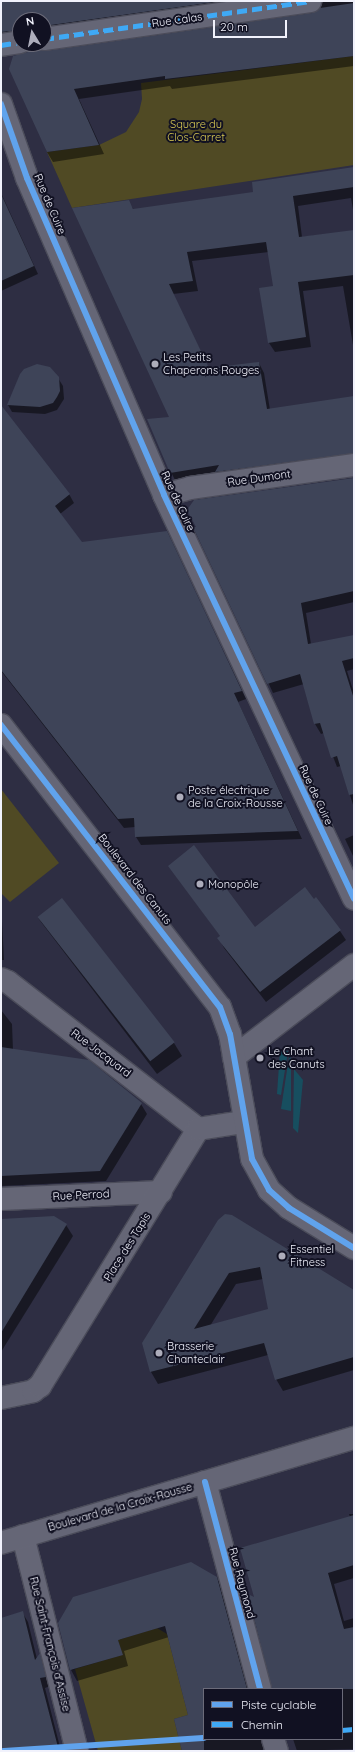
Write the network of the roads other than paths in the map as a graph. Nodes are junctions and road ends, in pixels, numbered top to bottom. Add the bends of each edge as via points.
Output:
1 (310, 1) edge
2 (52, 38) edge
3 (12, 43) edge
4 (1, 45) edge
5 (3, 114) edge
6 (8, 145) edge
7 (354, 465) edge
8 (164, 496) junction
9 (1, 725) edge
10 (354, 899) edge
11 (354, 965) edge
12 (1, 980) edge
13 (234, 1057) junction
14 (244, 1122) junction
15 (198, 1129) junction
16 (161, 1192) junction
17 (1, 1198) edge
18 (352, 1244) edge
19 (1, 1398) edge
20 (354, 1438) edge
21 (205, 1482) junction
22 (23, 1536) junction
23 (1, 1543) edge
24 (260, 1688) edge
25 (273, 1740) edge
26 (77, 1751) edge
27 (277, 1751) edge

1 - 2 street, Rue Calas
3 - 4 street
5 - 6 street, Rue de Cuire
6 - 8 street, Rue de Cuire via 27,178
7 - 8 street, Rue Dumont via 190,488
8 - 10 street, Rue de Cuire
9 - 13 street, Boulevard des Canuts via 220,1007 230,1034
11 - 13 street
12 - 15 street, Rue Jacquard via 8,982
13 - 14 street, Boulevard des Canuts
14 - 15 street
14 - 18 street, Boulevard des Canuts via 252,1159 268,1190 289,1208
15 - 16 street, Place des Tapis
16 - 17 street, Rue Perrod
16 - 19 street, Place des Tapis via 40,1386 22,1394
20 - 21 street, Boulevard de la Croix-Rousse
21 - 22 street, Boulevard de la Croix-Rousse
21 - 24 street, Rue Raymond
22 - 23 street, Boulevard de la Croix-Rousse
22 - 26 street, Rue Saint-François d'Assise
25 - 27 street

